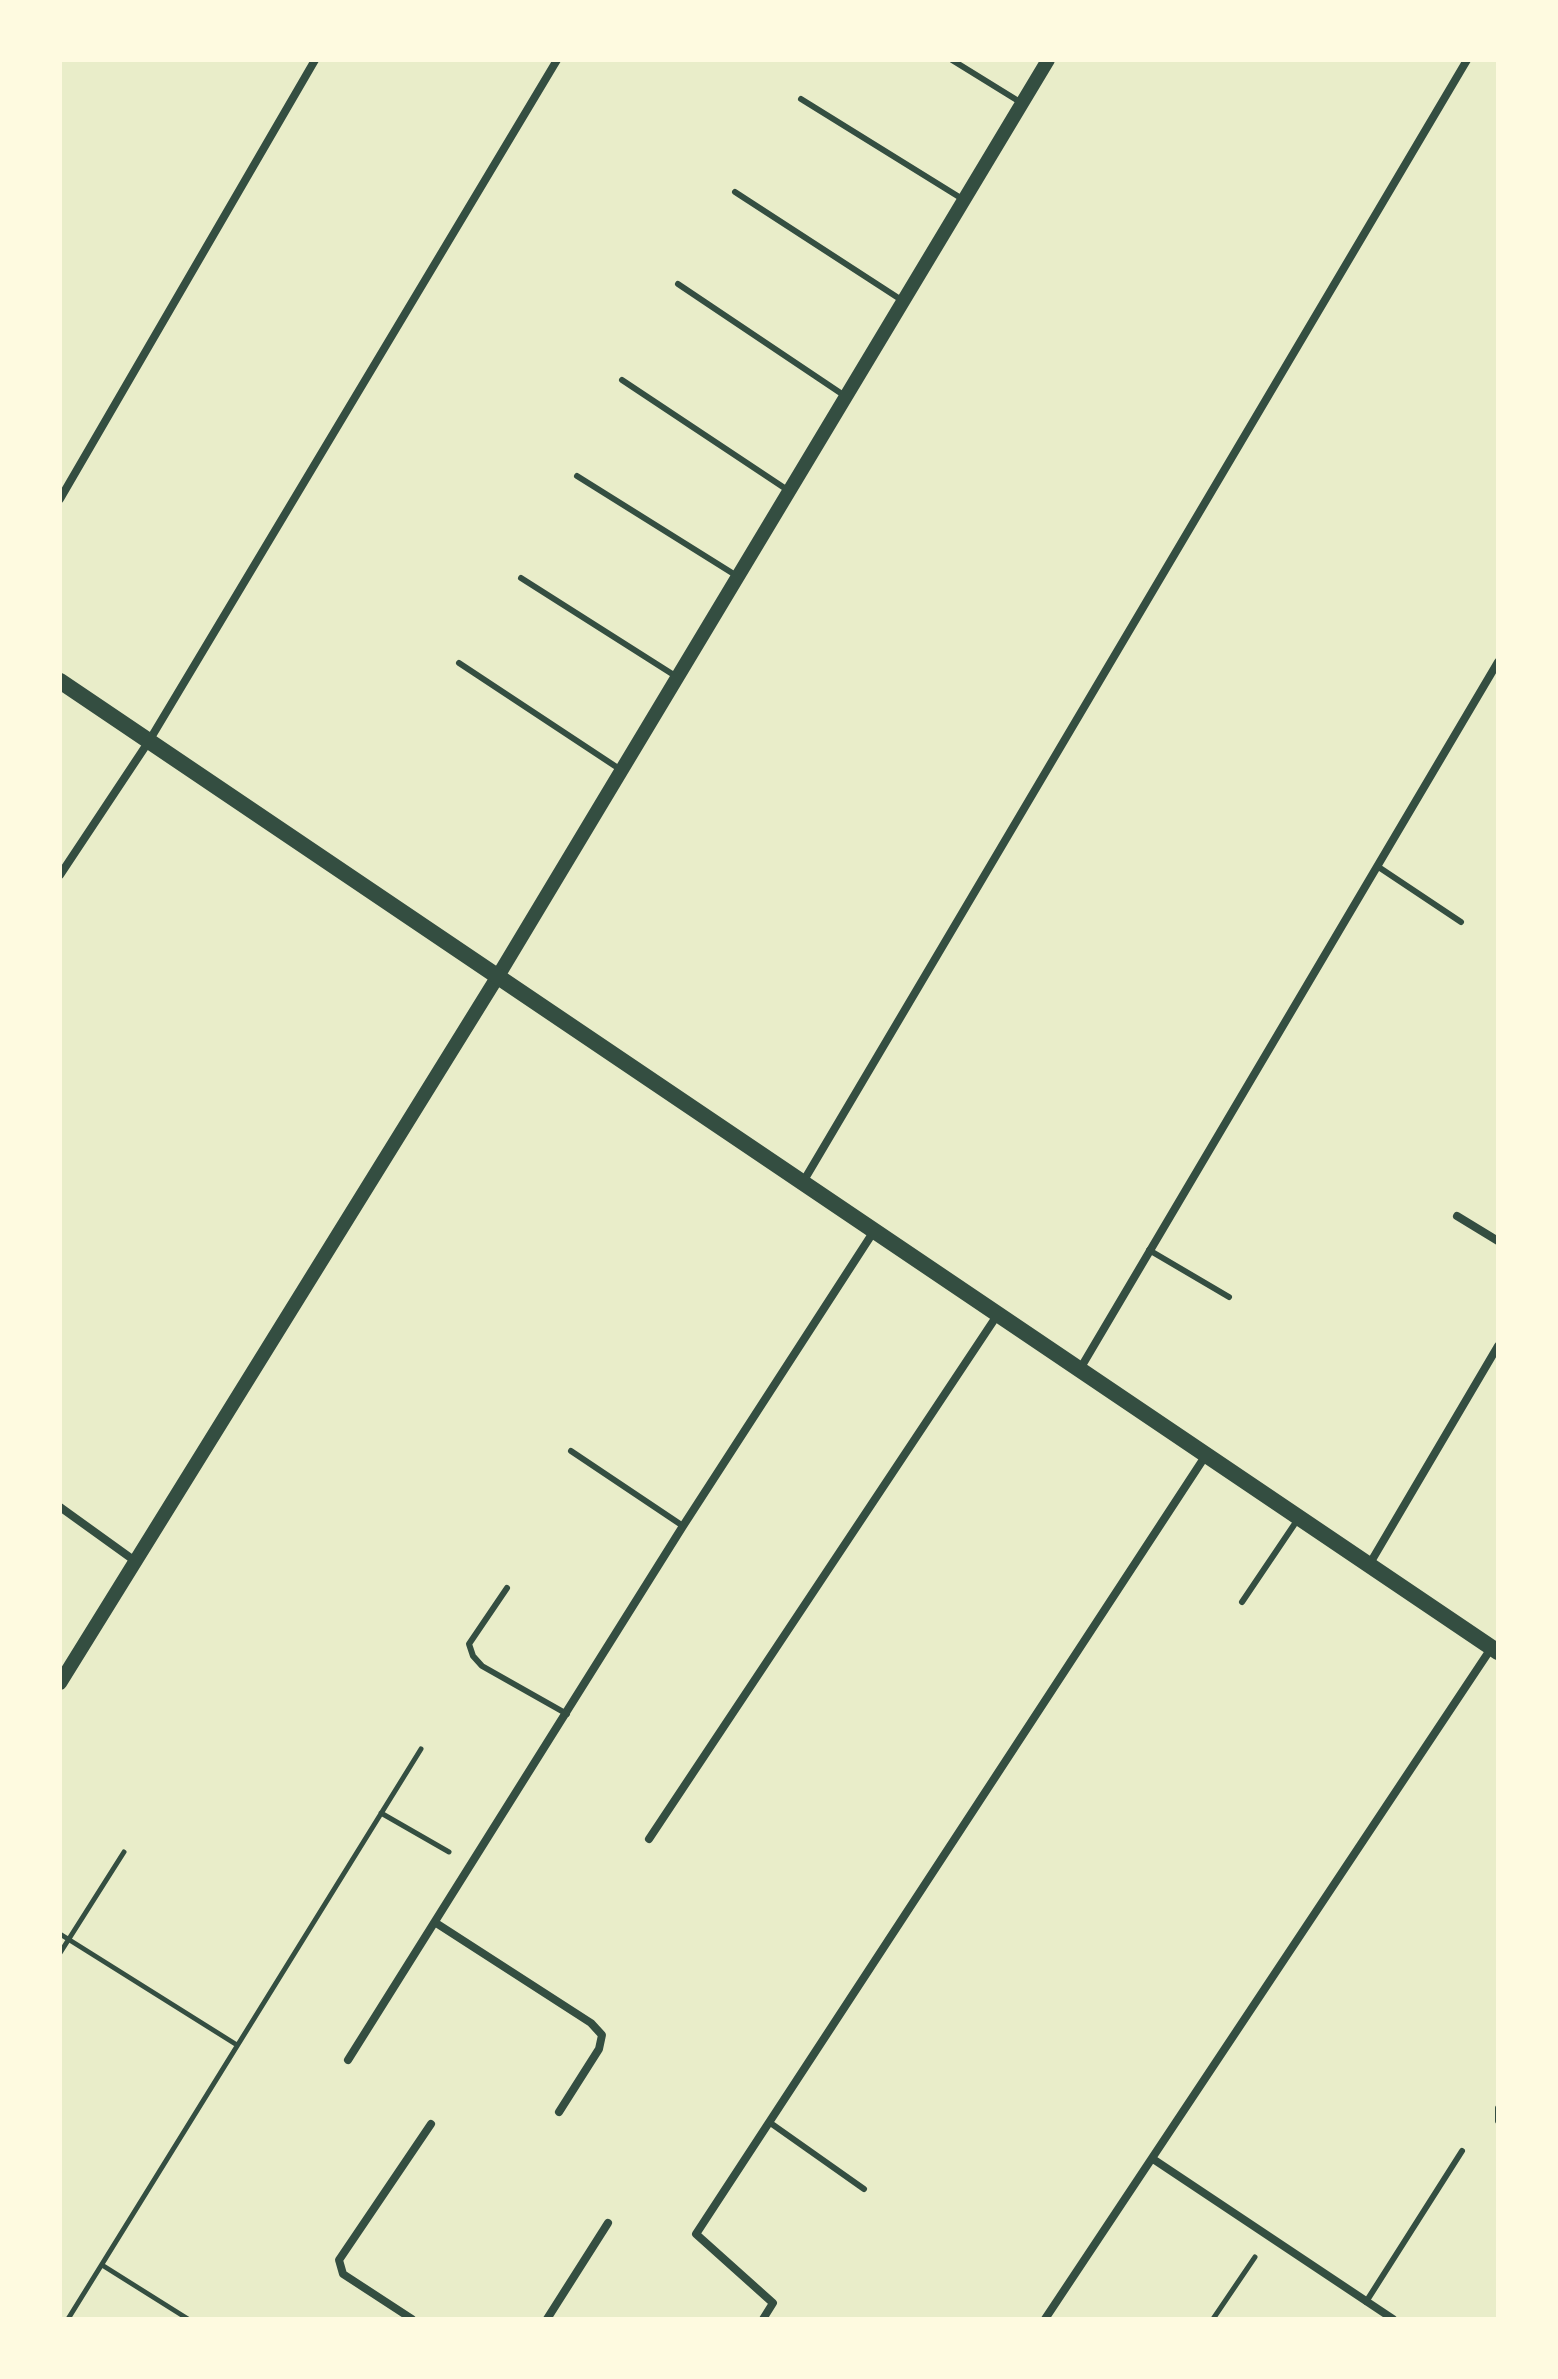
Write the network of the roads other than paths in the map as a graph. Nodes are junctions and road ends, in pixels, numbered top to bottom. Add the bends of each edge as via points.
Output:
1 (315, 60) edge
2 (557, 60) edge
3 (952, 60) edge
4 (1048, 60) edge
5 (1467, 60) edge
6 (801, 99) dead end
7 (1022, 103) junction
8 (735, 192) dead end
9 (964, 200) junction
10 (678, 284) dead end
11 (903, 301) junction
12 (622, 380) dead end
13 (846, 397) junction
14 (577, 476) dead end
15 (789, 492) junction
16 (60, 499) edge
17 (737, 576) junction
18 (521, 578) dead end
19 (1498, 662) edge
20 (459, 663) dead end
21 (677, 677) junction
22 (60, 681) edge
23 (149, 741) junction
24 (621, 770) junction
25 (1377, 866) junction
26 (60, 875) edge
27 (1461, 922) dead end
28 (498, 976) junction
29 (803, 1182) junction
30 (1457, 1216) dead end
31 (874, 1231) junction
32 (1498, 1241) edge
33 (1149, 1250) junction
34 (1229, 1297) dead end
35 (998, 1314) junction
36 (1498, 1346) edge
37 (1079, 1369) junction
38 (571, 1451) dead end
39 (1206, 1454) junction
40 (60, 1507) edge
41 (1299, 1517) junction
42 (683, 1526) junction
43 (135, 1561) junction
44 (1369, 1565) junction
45 (507, 1588) dead end
46 (1242, 1602) dead end
47 (1495, 1649) edge
48 (60, 1683) edge
49 (567, 1714) junction
50 (649, 1839) dead end
51 (436, 1923) junction
52 (348, 2060) dead end
53 (1498, 2108) edge
54 (559, 2112) dead end
55 (1498, 2121) edge
56 (769, 2122) junction
57 (431, 2124) dead end
58 (1462, 2151) dead end
59 (1153, 2159) junction
60 (864, 2189) dead end
61 (608, 2223) dead end
62 (1366, 2302) junction
63 (412, 2319) edge
64 (547, 2319) edge
65 (763, 2319) edge
66 (1045, 2319) edge
67 (1393, 2319) edge

1 - 16 street
2 - 23 street
3 - 7 lane
4 - 7 street
5 - 29 street
6 - 9 lane
7 - 9 street
8 - 11 lane
9 - 11 street
10 - 13 lane
11 - 13 street
12 - 15 lane
13 - 15 street
14 - 17 lane
15 - 17 street
17 - 21 street
18 - 21 lane
19 - 25 street
20 - 24 lane
21 - 24 street
22 - 23 main road
23 - 26 street
23 - 28 main road
24 - 28 street
25 - 27 lane
25 - 33 street
28 - 29 main road
28 - 43 street
29 - 31 main road
30 - 32 street
31 - 35 main road
31 - 42 street
33 - 34 lane
33 - 37 street
35 - 37 main road
35 - 50 street
36 - 44 street
37 - 39 main road
38 - 42 lane
39 - 41 main road
39 - 56 street
40 - 43 street
41 - 44 main road
41 - 46 lane
42 - 49 street
43 - 48 street
44 - 47 main road
45 - 49 lane via 469,1644 473,1656
47 - 59 street
49 - 51 street
51 - 52 street
51 - 54 street via 602,2035 599,2049
53 - 55 lane
56 - 60 lane
56 - 65 street via 696,2234 773,2303
57 - 63 street via 339,2260 343,2274
58 - 62 lane
59 - 62 street
59 - 66 street
61 - 64 street
62 - 67 street

